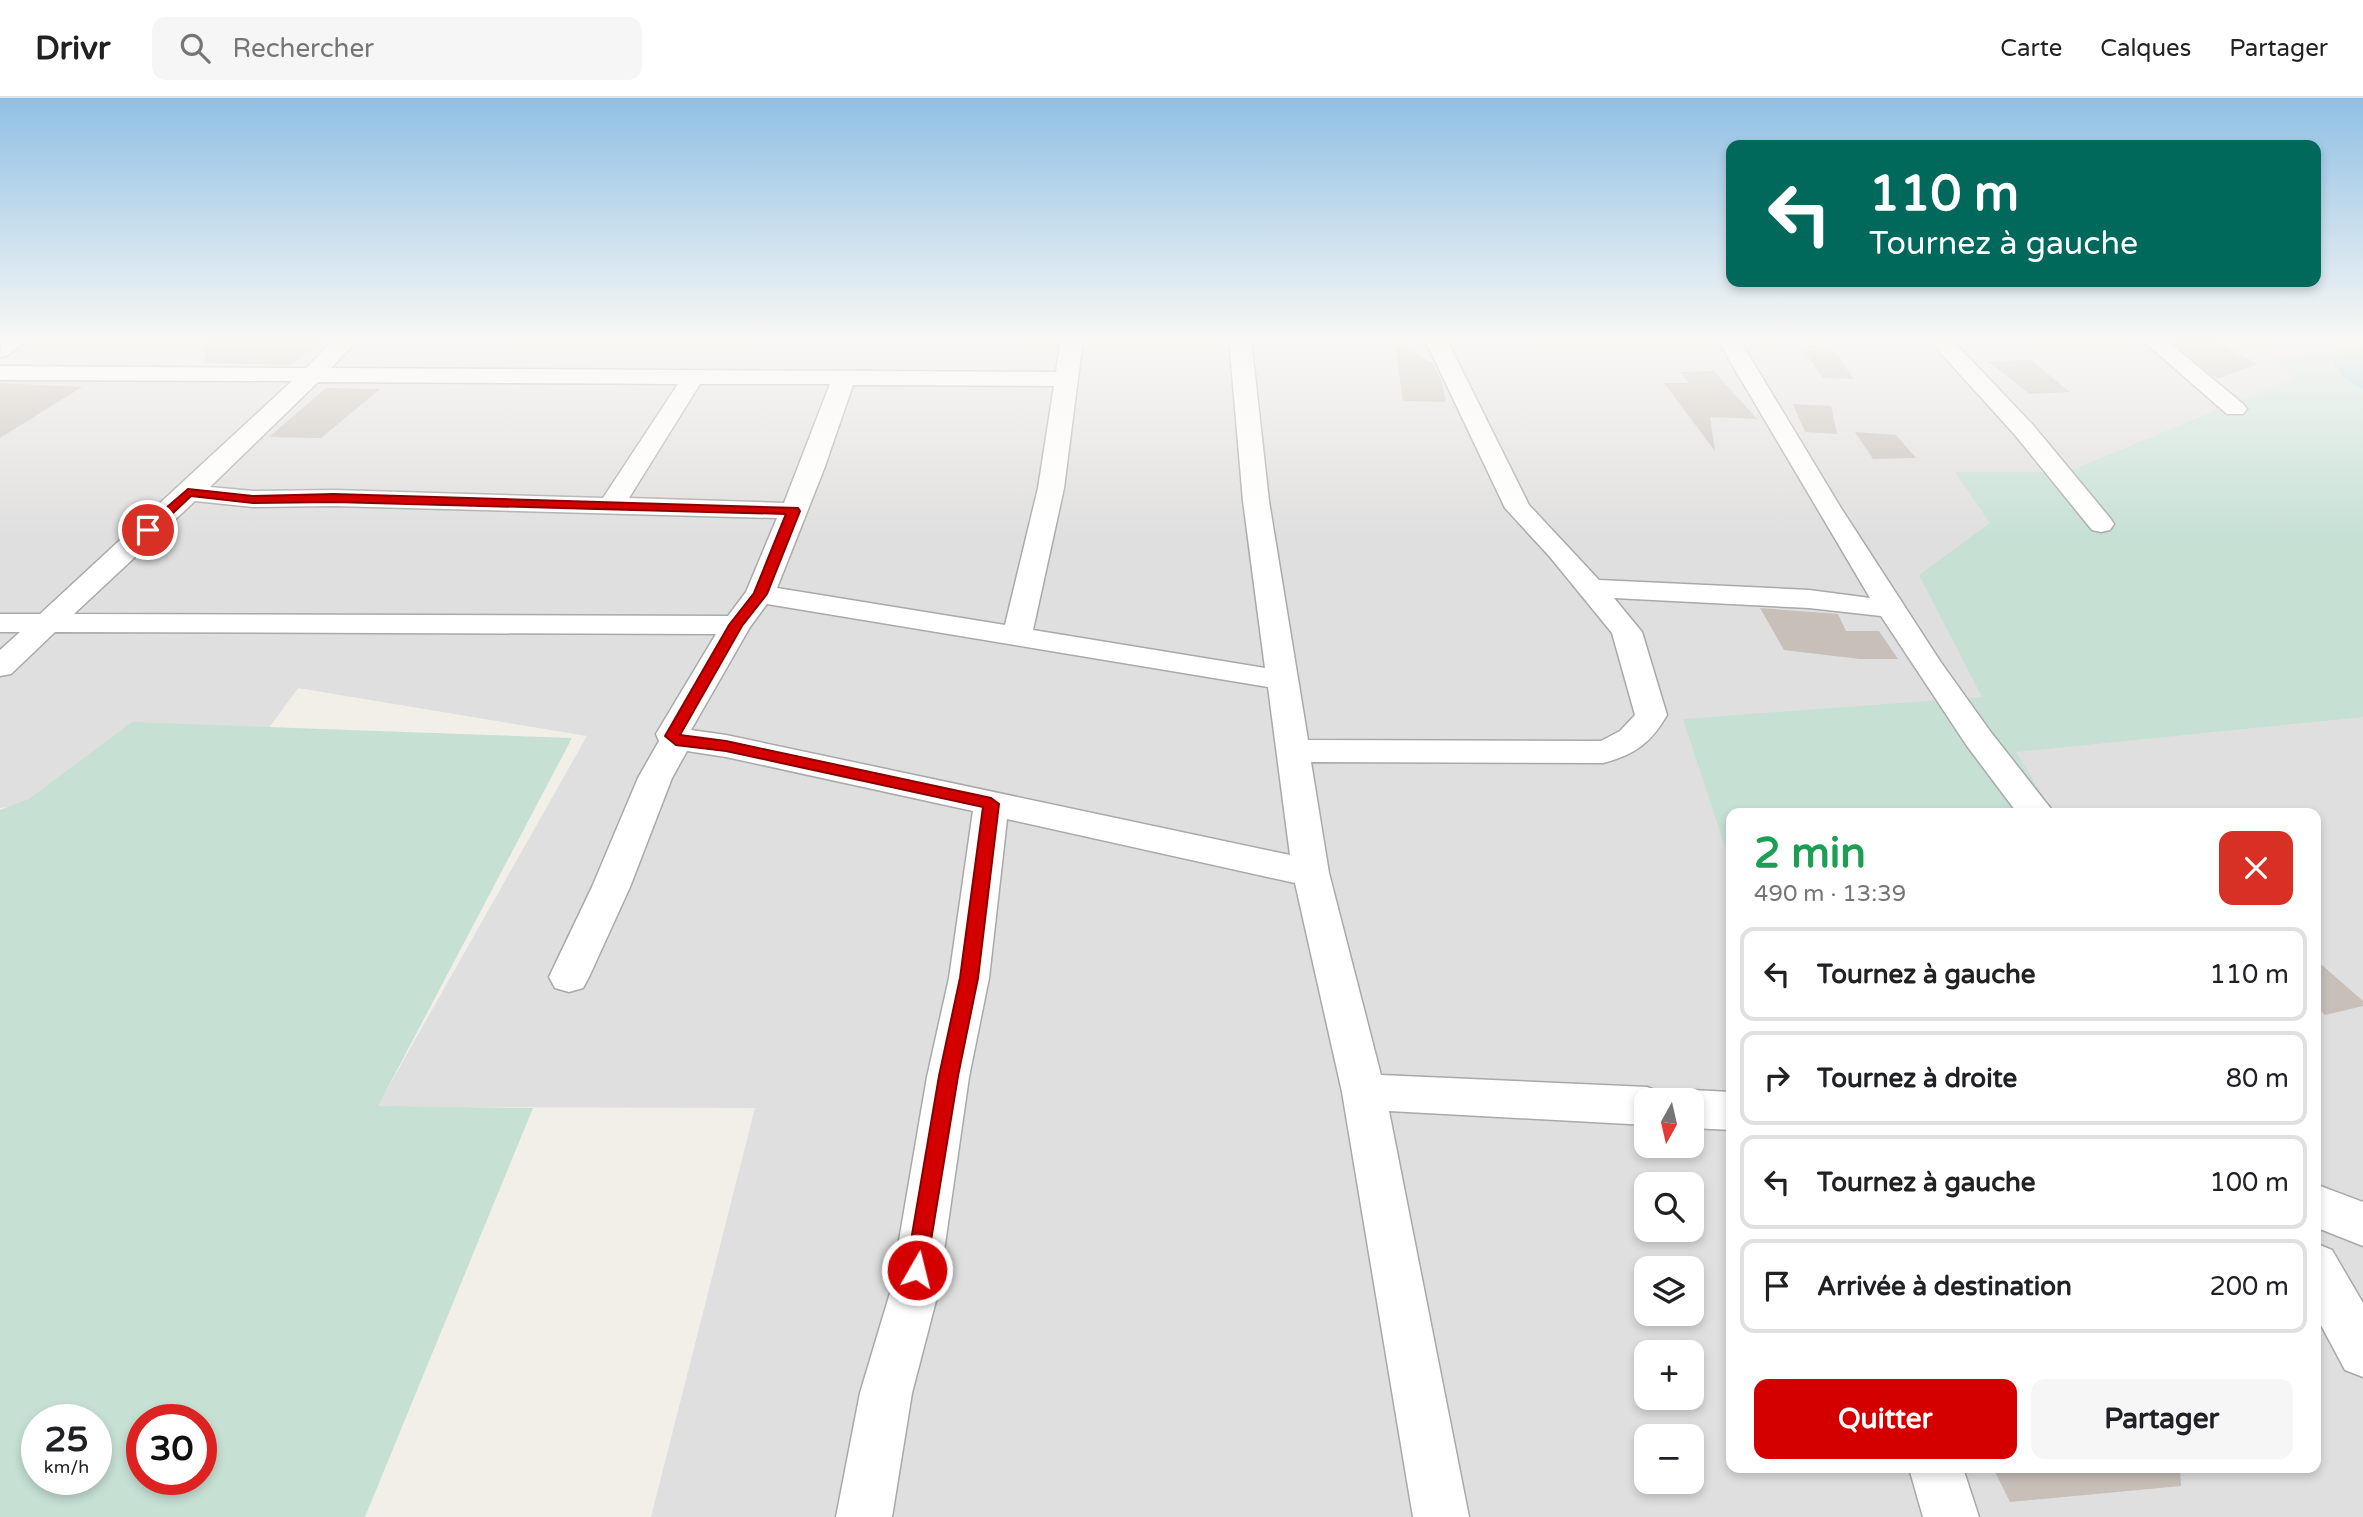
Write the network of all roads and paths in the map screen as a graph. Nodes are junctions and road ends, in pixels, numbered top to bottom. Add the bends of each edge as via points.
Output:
1 (279, 405) edge
2 (675, 405) edge
3 (833, 405) edge
4 (1062, 405) edge
5 (1247, 405) edge
6 (1468, 405) edge
7 (1766, 405) edge
8 (2001, 405) edge
9 (2231, 405) edge
10 (2235, 409) dead end
11 (188, 492) junction
12 (611, 506) junction
13 (794, 511) junction
14 (2101, 524) dead end
15 (1590, 588) junction
16 (760, 594) junction
17 (1892, 609) junction
18 (49, 622) junction
19 (0, 623) edge
20 (736, 625) junction
21 (1017, 636) junction
22 (0, 667) edge
23 (1282, 680) junction
24 (676, 740) junction
25 (1293, 751) junction
26 (991, 804) junction
27 (2033, 808) edge
28 (1311, 873) junction
29 (569, 977) dead end
30 (1364, 1092) junction
31 (1634, 1105) edge
32 (1704, 1110) edge
33 (1726, 1111) edge
34 (2321, 1207) edge
35 (2363, 1224) edge
36 (2321, 1277) edge
37 (2363, 1352) edge
38 (1938, 1473) edge
39 (864, 1517) edge
40 (1441, 1517) edge
41 (1951, 1517) edge

1 - 11 street
2 - 12 street
3 - 13 street
4 - 21 street via 1051,488
5 - 23 street
6 - 15 street via 1518,508
7 - 17 street
8 - 14 street
9 - 10 street
11 - 12 street via 253,499
11 - 18 street
12 - 13 street
13 - 16 street
15 - 17 street via 1809,599
15 - 25 street via 1627,632 1651,715 1643,730 1622,748 1603,752
16 - 20 street
16 - 21 street
17 - 27 street via 1972,734
18 - 19 street
18 - 20 street
18 - 22 street
20 - 24 street via 672,734
21 - 23 street
23 - 25 street
24 - 26 street via 726,746
24 - 29 street via 655,778
25 - 28 street
26 - 28 street
26 - 39 street via 969,978 948,1076 914,1293 886,1392
28 - 30 street
30 - 31 street
30 - 40 street
32 - 33 street
34 - 35 street
36 - 37 street
38 - 41 street

